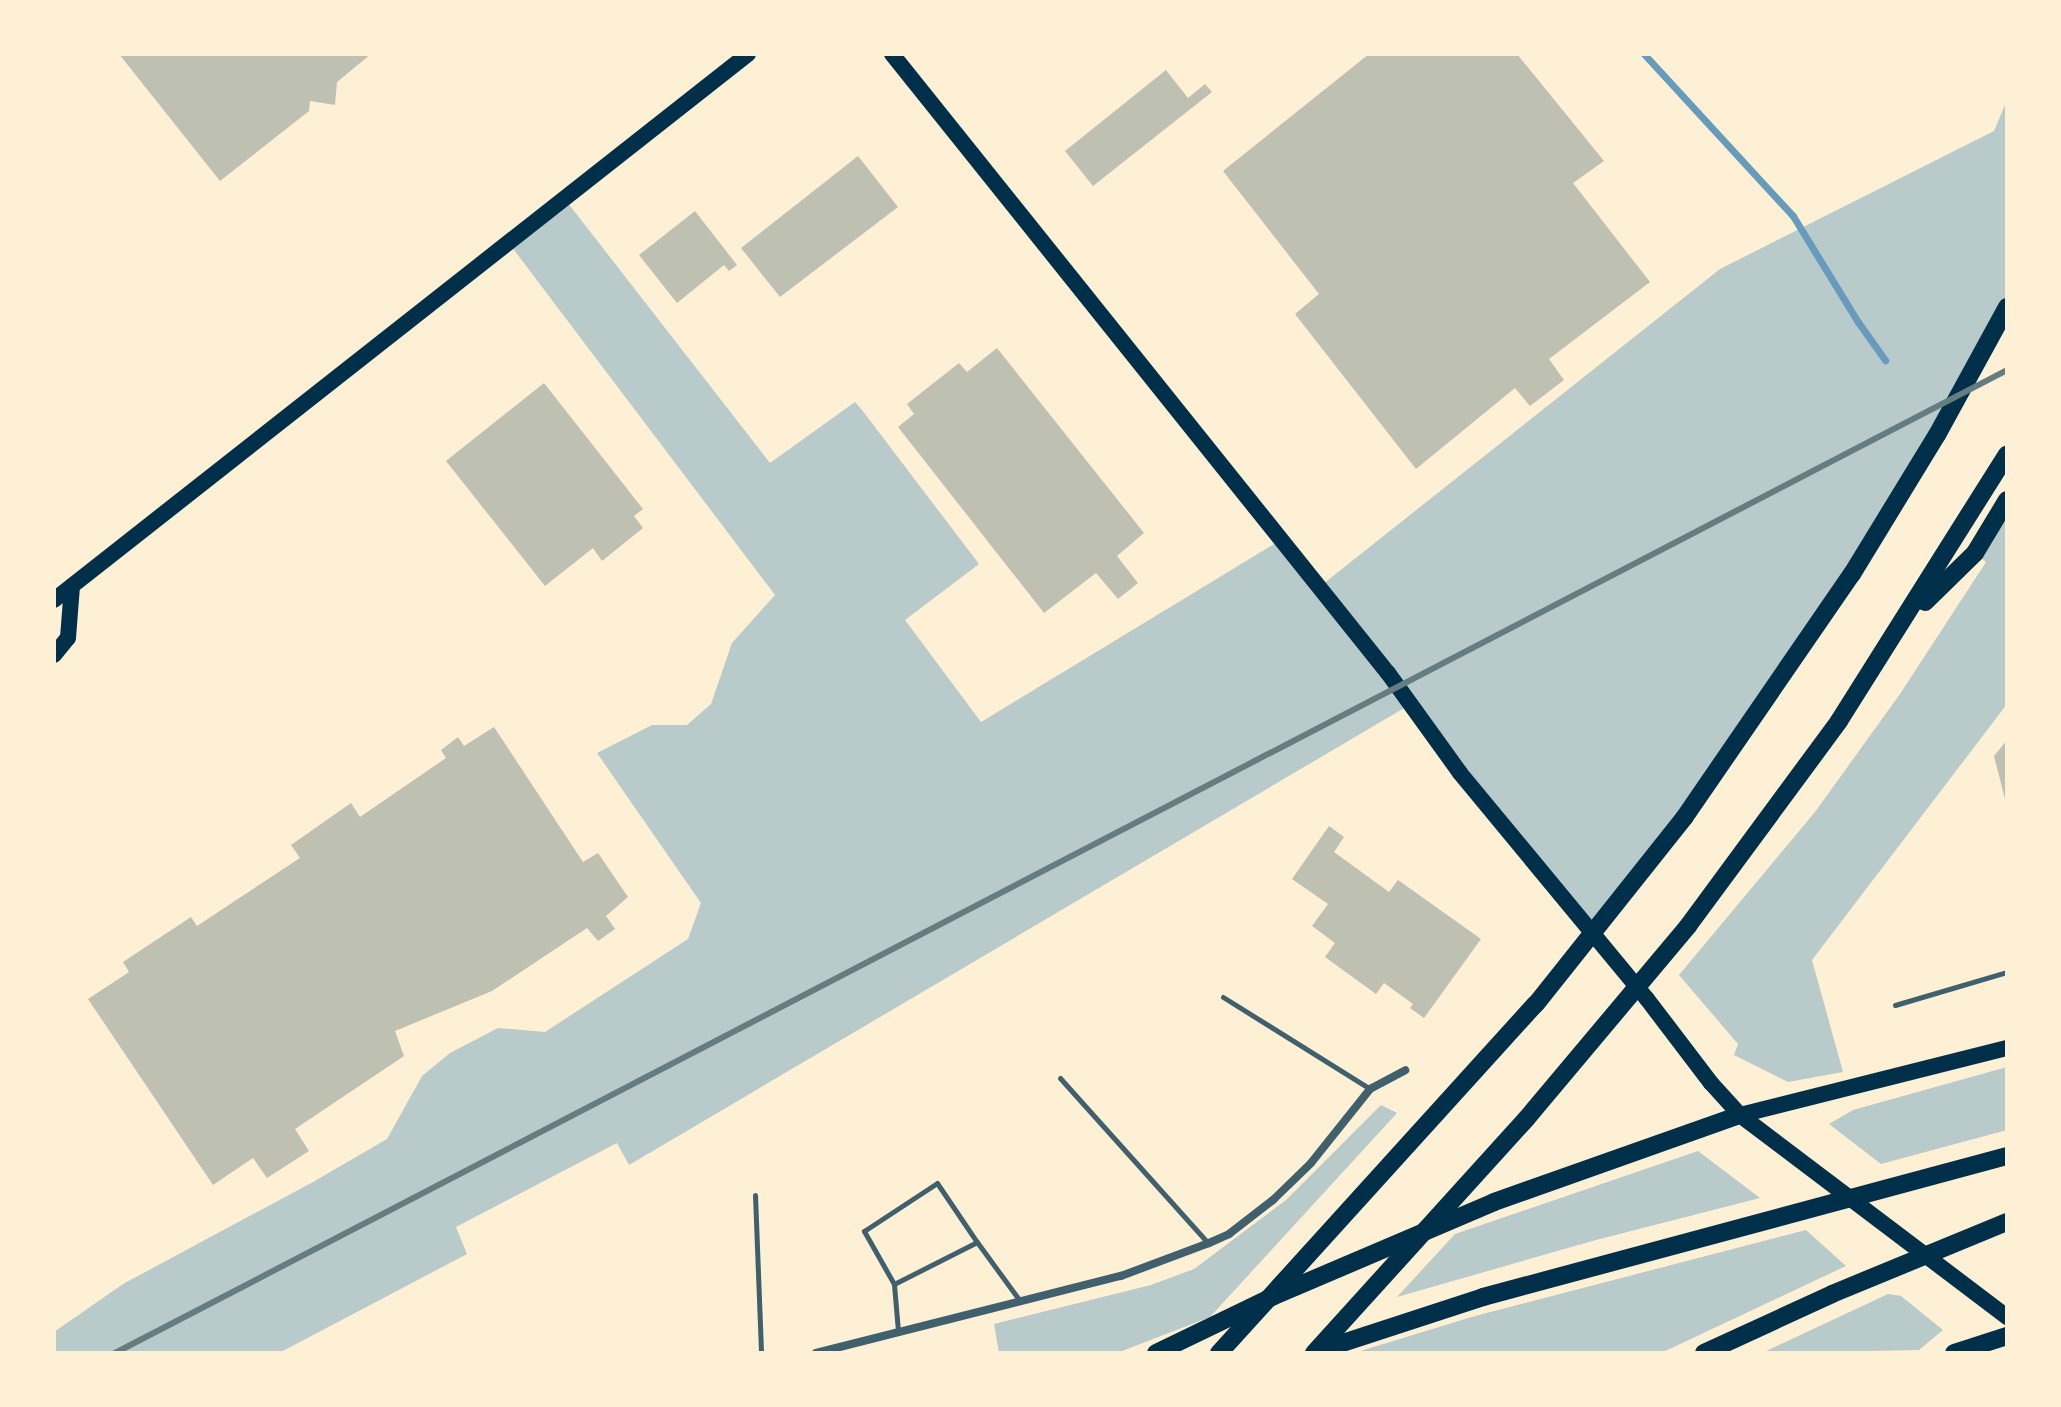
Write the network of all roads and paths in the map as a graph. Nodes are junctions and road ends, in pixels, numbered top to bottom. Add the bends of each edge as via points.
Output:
1 (748, 54) edge
2 (892, 54) edge
3 (2007, 307) edge
4 (2007, 454) edge
5 (2007, 500) edge
6 (72, 586) junction
7 (54, 600) edge
8 (1901, 627) junction
9 (54, 655) edge
10 (2007, 972) edge
11 (1223, 997) dead end
12 (1895, 1005) dead end
13 (2007, 1048) edge
14 (1405, 1070) dead end
15 (1060, 1078) dead end
16 (1370, 1089) junction
17 (1740, 1115) junction
18 (2007, 1156) edge
19 (755, 1195) dead end
20 (2007, 1222) edge
21 (977, 1242) junction
22 (1209, 1243) junction
23 (894, 1284) junction
24 (1020, 1301) junction
25 (2007, 1317) edge
26 (898, 1332) junction
27 (2007, 1336) edge
28 (761, 1353) edge
29 (816, 1353) edge
30 (1156, 1353) edge
31 (1219, 1353) edge
32 (1312, 1353) edge
33 (1704, 1353) edge
34 (1954, 1353) edge

1 - 6 main road
2 - 17 main road via 1388,673 1460,773
3 - 31 highway via 1852,574 1684,818 1536,1004
4 - 8 highway
5 - 8 highway via 1975,553
6 - 7 main road
6 - 9 main road via 68,638
8 - 32 highway via 1729,873 1561,1079
10 - 12 lane
11 - 16 lane
13 - 17 main road
14 - 16 street
15 - 22 lane
16 - 22 street via 1311,1163 1273,1200
17 - 25 main road
17 - 30 highway via 1494,1202
18 - 32 highway via 1483,1297
19 - 28 lane
20 - 33 highway
21 - 23 lane
21 - 23 lane via 937,1183 864,1231
21 - 24 lane
22 - 24 street via 1121,1276
23 - 26 lane
24 - 26 street
26 - 29 street
27 - 34 highway

